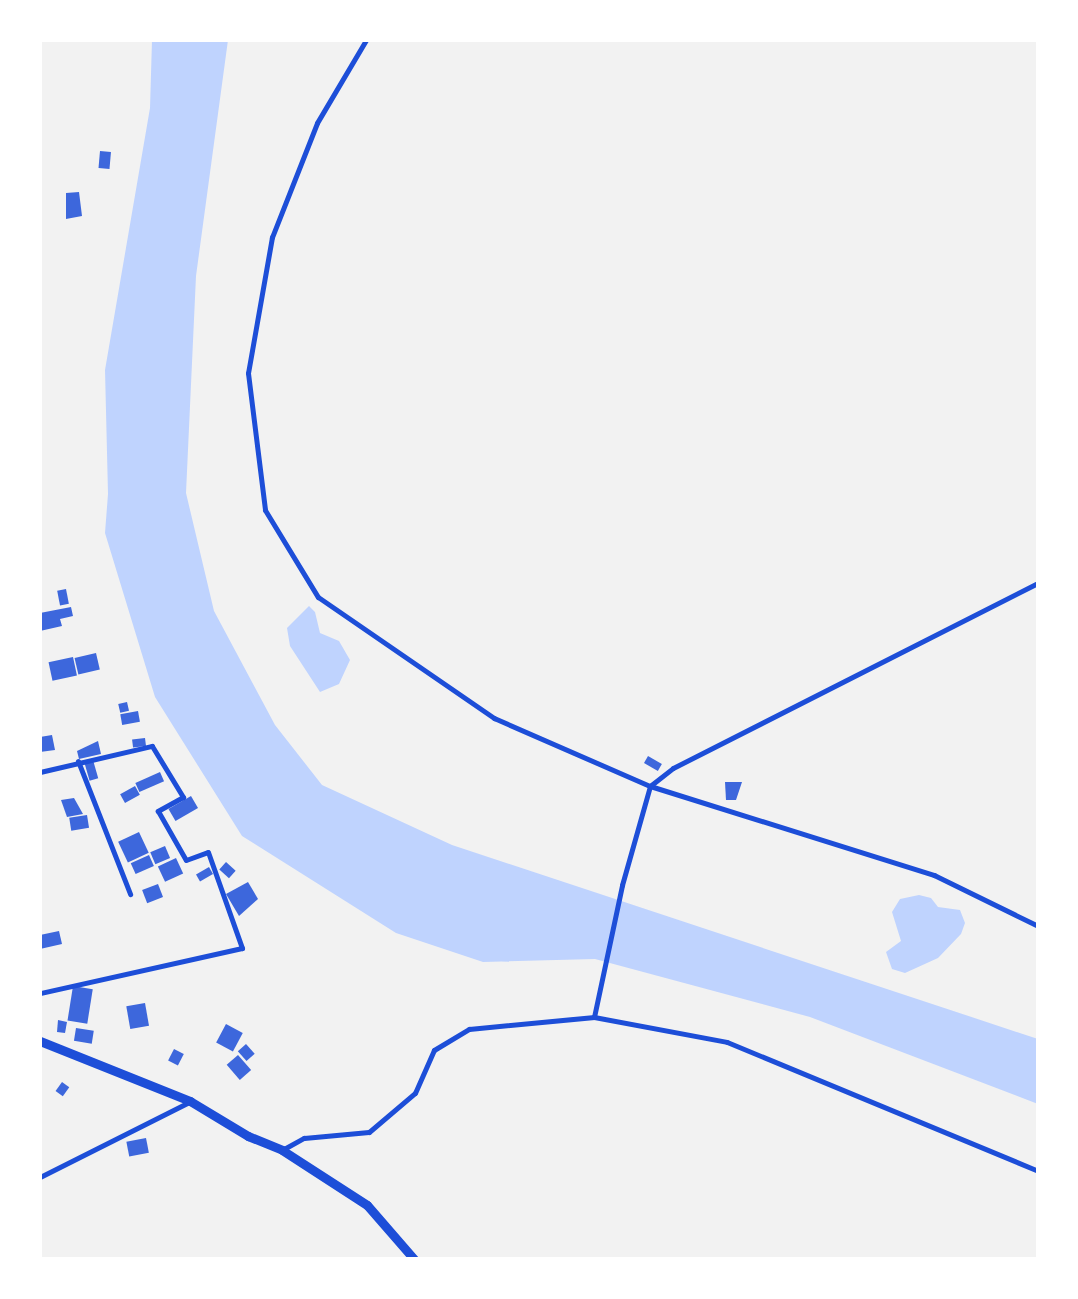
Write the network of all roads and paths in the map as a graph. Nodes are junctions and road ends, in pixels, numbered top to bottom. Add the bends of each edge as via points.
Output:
1 (366, 40) edge
2 (1038, 583) edge
3 (78, 762) junction
4 (40, 772) edge
5 (650, 786) junction
6 (130, 894) dead end
7 (1038, 926) edge
8 (40, 993) edge
9 (594, 1017) junction
10 (40, 1041) edge
11 (190, 1101) junction
12 (282, 1150) junction
13 (1038, 1171) edge
14 (40, 1177) edge
15 (414, 1259) edge

1 - 5 street via 317,124 272,237 248,373 265,510 318,597 494,718
2 - 5 street via 673,768
3 - 4 street
3 - 6 street
3 - 8 street via 152,746 184,797 158,811 186,860 208,852 242,948
5 - 7 street via 934,875
5 - 9 street
9 - 12 street via 469,1029 434,1050 416,1093 369,1132 304,1138
9 - 13 street via 728,1042
10 - 11 highway
11 - 12 highway
11 - 14 street
12 - 15 highway via 367,1205

